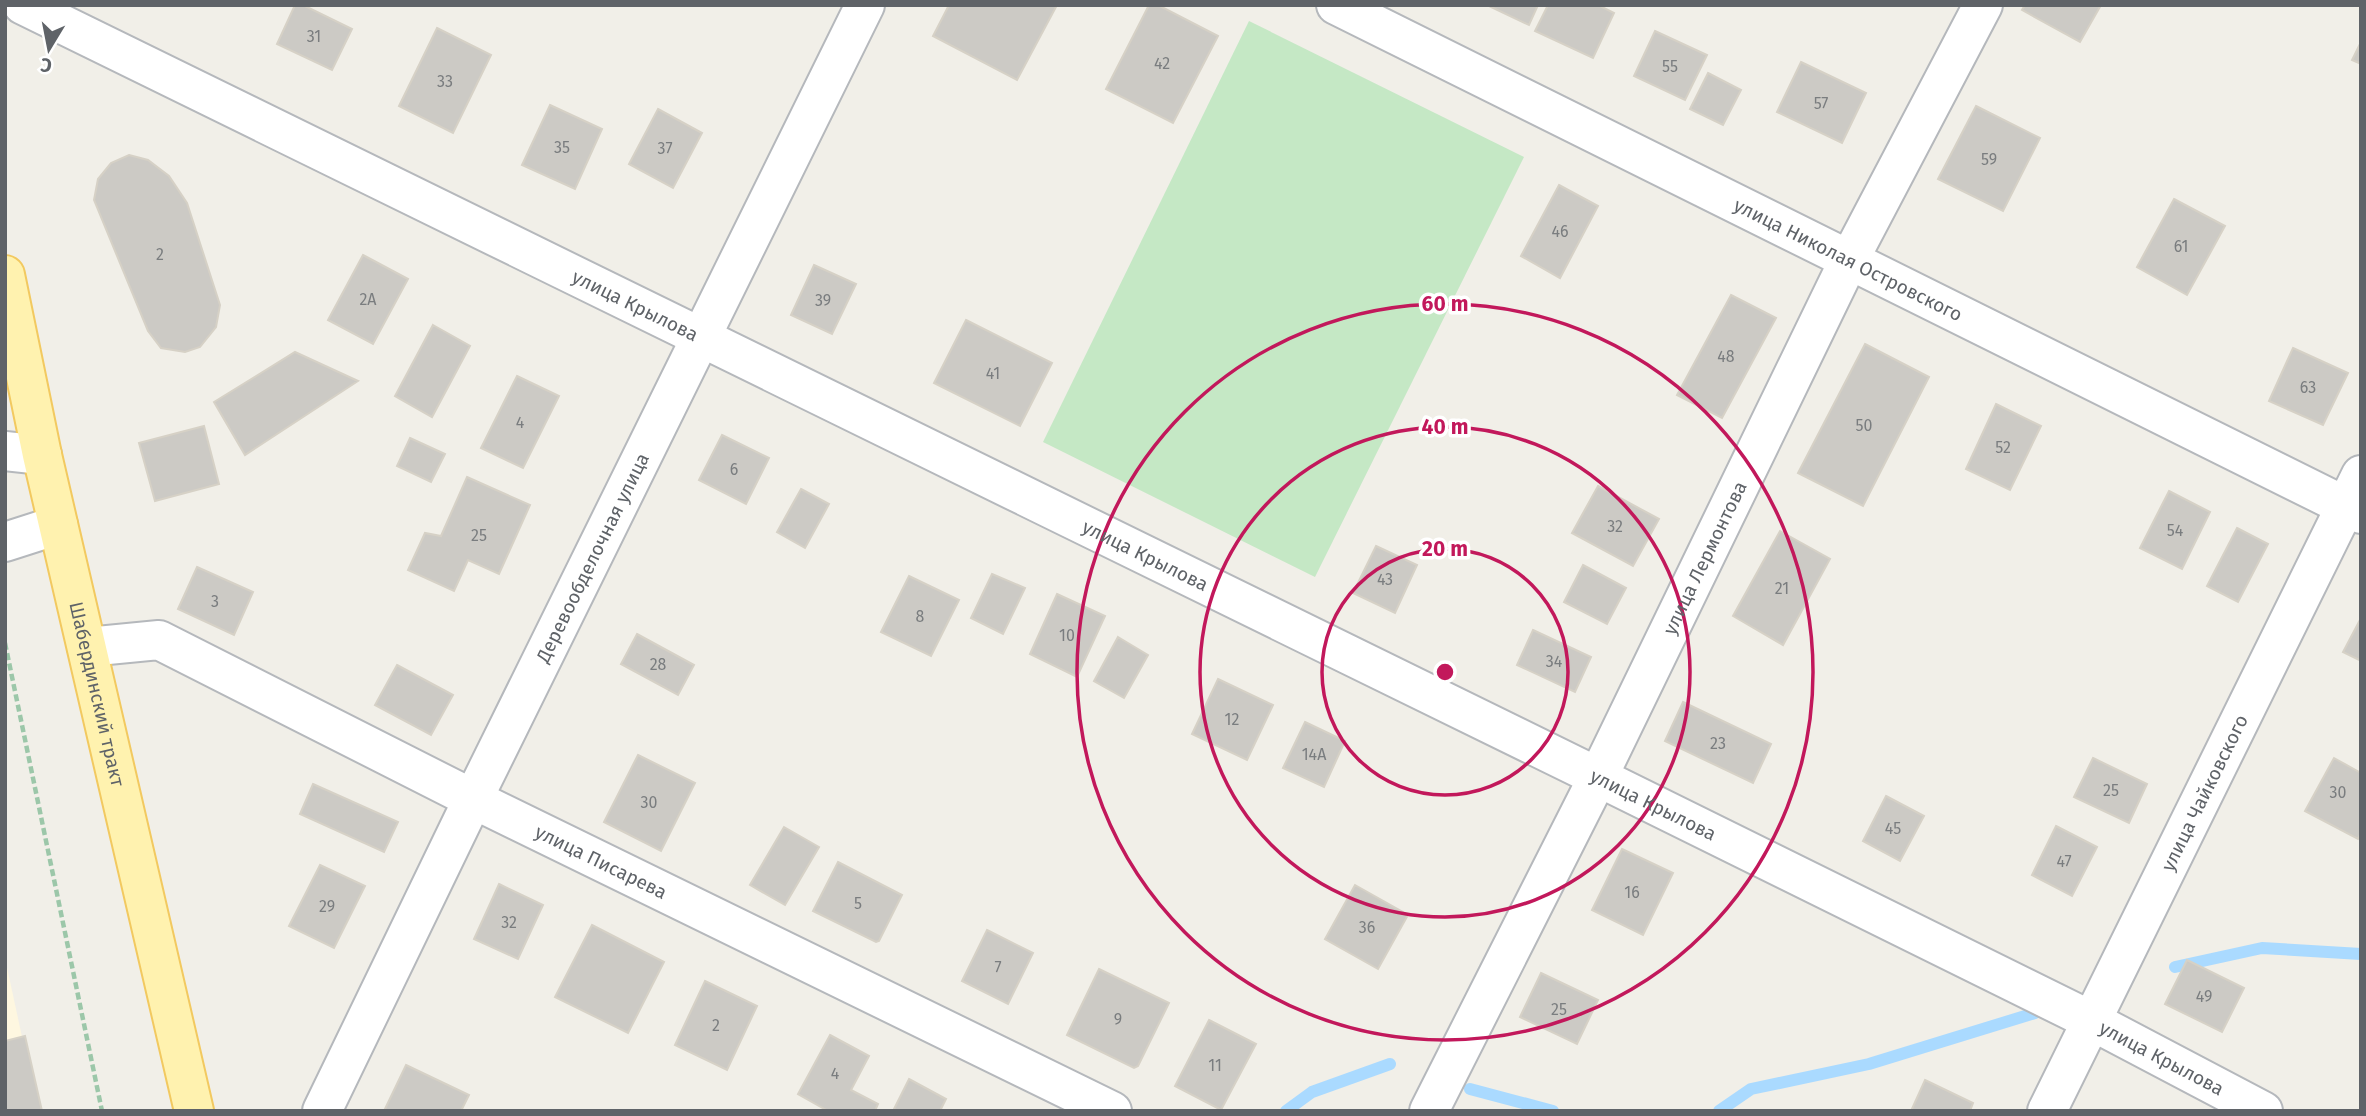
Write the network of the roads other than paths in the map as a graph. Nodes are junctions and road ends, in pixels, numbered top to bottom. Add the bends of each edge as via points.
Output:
1 (23, 5) edge
2 (865, 5) edge
3 (1336, 5) edge
4 (1983, 5) edge
5 (1849, 260) junction
6 (5, 275) edge
7 (702, 337) junction
8 (5, 451) edge
9 (42, 455) junction
10 (2356, 499) edge
11 (58, 525) junction
12 (5, 542) edge
13 (87, 648) junction
14 (1598, 777) junction
15 (473, 799) junction
16 (2090, 1020) junction
17 (194, 1111) edge
18 (322, 1111) edge
19 (1112, 1111) edge
20 (1429, 1111) edge
21 (2047, 1111) edge
22 (2263, 1111) edge

1 - 7 street, улица Крылова
2 - 7 street, Деревообделочная улица
3 - 5 street, улица Николая Островского
4 - 5 street, улица Лермонтова
5 - 10 street, улица Николая Островского
5 - 14 street, улица Лермонтова
6 - 9 main road, Шабердинский тракт
7 - 14 street, улица Крылова
7 - 15 street, Деревообделочная улица
8 - 9 street
9 - 11 main road, Шабердинский тракт
10 - 16 street, улица Чайковского
11 - 12 street
11 - 13 main road, Шабердинский тракт
13 - 15 street, улица Писарева via 159,640
13 - 17 main road, Шабердинский тракт
14 - 16 street, улица Крылова
14 - 20 street, улица Лермонтова
15 - 18 street, Деревообделочная улица
15 - 19 street, улица Писарева
16 - 21 street, улица Чайковского
16 - 22 street, улица Крылова

